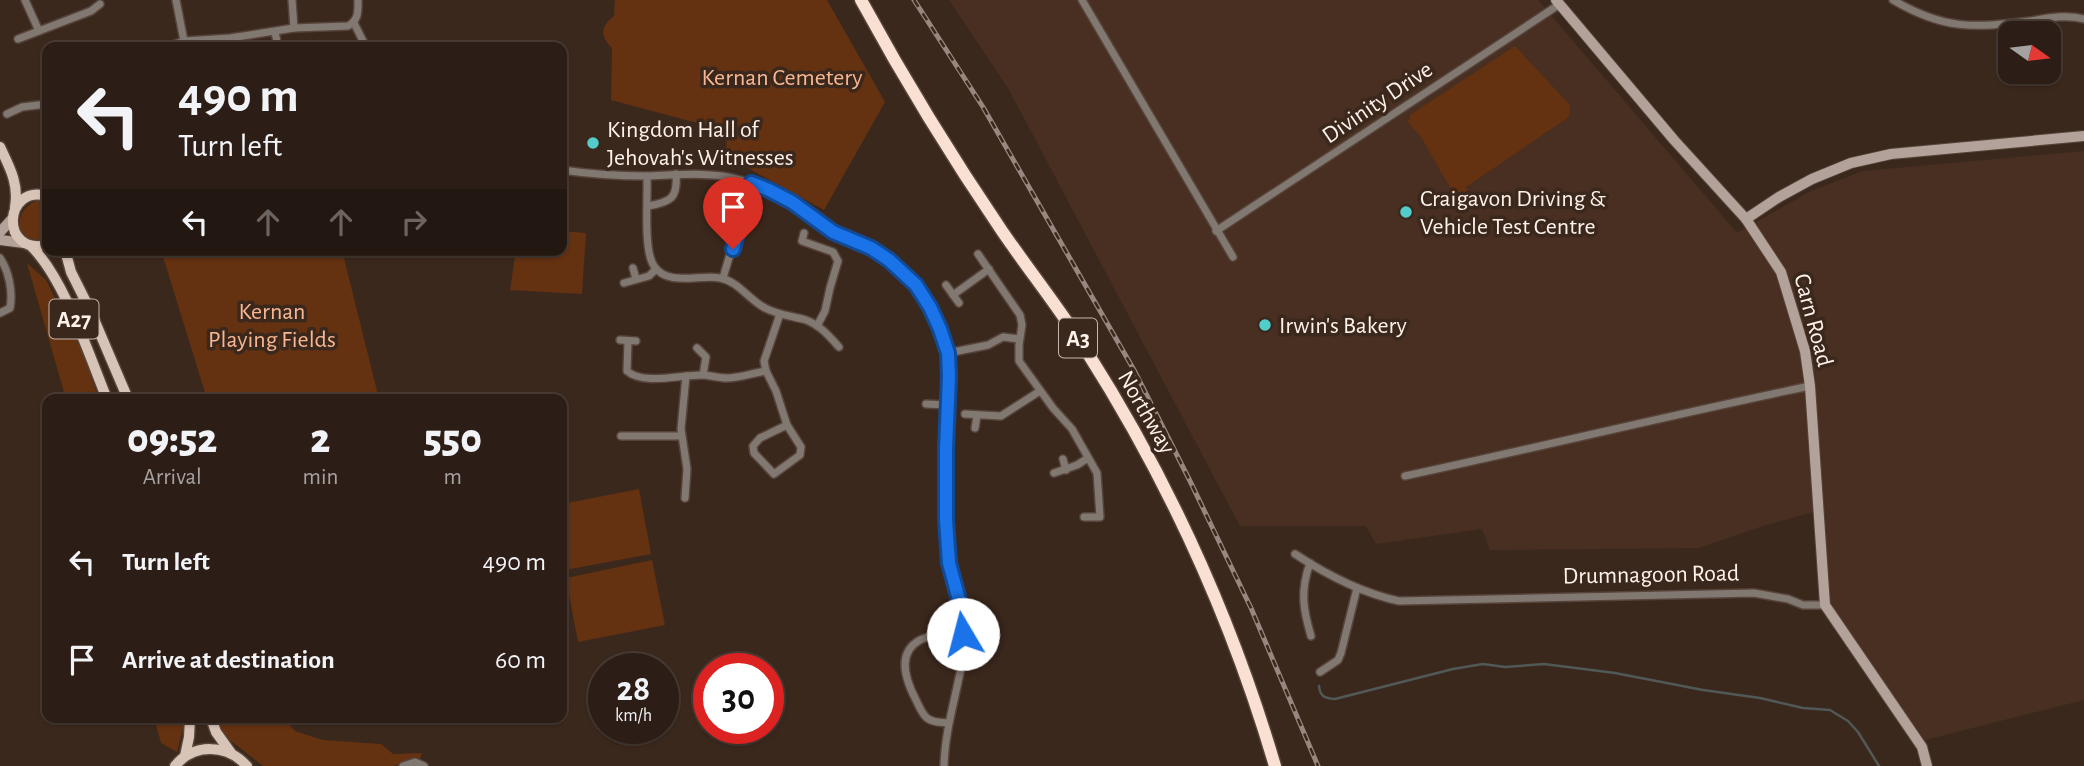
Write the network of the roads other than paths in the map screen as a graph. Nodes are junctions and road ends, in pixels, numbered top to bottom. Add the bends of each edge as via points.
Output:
1 (25, 0) edge
2 (176, 0) edge
3 (292, 0) edge
4 (358, 0) edge
5 (861, 0) edge
6 (1082, 0) edge
7 (1894, 0) edge
8 (1558, 2) edge
9 (100, 4) dead end
10 (2084, 19) edge
11 (354, 23) junction
12 (294, 28) junction
13 (39, 31) junction
14 (275, 32) junction
15 (230, 38) junction
16 (18, 39) dead end
17 (184, 41) junction
18 (181, 42) edge
19 (231, 42) edge
20 (277, 42) edge
21 (364, 42) edge
22 (42, 105) edge
23 (7, 114) dead end
24 (2084, 135) edge
25 (0, 147) edge
26 (567, 171) edge
27 (676, 174) junction
28 (14, 176) junction
29 (647, 176) junction
30 (751, 183) junction
31 (42, 195) edge
32 (42, 196) edge
33 (648, 206) junction
34 (13, 214) junction
35 (1746, 219) junction
36 (1216, 231) junction
37 (0, 232) edge
38 (804, 233) dead end
39 (0, 240) edge
40 (27, 244) junction
41 (42, 245) edge
42 (978, 254) dead end
43 (67, 256) edge
44 (1233, 257) dead end
45 (0, 258) edge
46 (633, 268) dead end
47 (656, 269) junction
48 (989, 269) junction
49 (723, 278) junction
50 (636, 279) junction
51 (624, 283) dead end
52 (946, 285) dead end
53 (953, 295) junction
54 (959, 303) dead end
55 (0, 313) edge
56 (780, 314) junction
57 (817, 326) junction
58 (1019, 340) junction
59 (628, 341) dead end
60 (695, 348) dead end
61 (839, 348) dead end
62 (948, 353) junction
63 (766, 371) junction
64 (703, 375) junction
65 (686, 376) junction
66 (1810, 386) junction
67 (1040, 391) junction
68 (105, 394) edge
69 (126, 394) edge
70 (926, 404) dead end
71 (948, 405) junction
72 (965, 414) dead end
73 (977, 416) junction
74 (788, 425) junction
75 (975, 428) dead end
76 (621, 436) dead end
77 (681, 436) junction
78 (1088, 458) junction
79 (1063, 459) dead end
80 (1066, 470) junction
81 (1054, 473) dead end
82 (1405, 477) dead end
83 (685, 498) dead end
84 (1084, 517) dead end
85 (1295, 554) dead end
86 (1310, 564) junction
87 (1357, 588) junction
88 (1825, 605) junction
89 (963, 634) junction
90 (1311, 636) dead end
91 (1320, 672) dead end
92 (190, 723) edge
93 (213, 723) edge
94 (948, 723) junction
95 (231, 753) junction
96 (185, 756) junction
97 (175, 766) edge
98 (247, 766) edge
99 (403, 766) edge
100 (424, 766) edge
101 (944, 766) edge
102 (1275, 766) edge
103 (1927, 766) edge

1 - 13 street
2 - 17 street
3 - 12 street
4 - 11 street
5 - 102 highway, Northway / A3 via 923,109 1087,351 1158,474 1229,629
6 - 36 street
7 - 10 street via 1931,19 1958,25
8 - 35 main road, Carn Road
8 - 36 street, Divinity Drive
9 - 13 street
11 - 12 street
11 - 21 street
12 - 14 street
13 - 16 street
14 - 15 street
14 - 20 street
15 - 17 street
15 - 19 street
17 - 18 street
22 - 23 street
24 - 35 main road via 1891,154 1851,163 1790,191
25 - 28 main road, A27
26 - 29 street
27 - 29 street
27 - 30 street via 724,176
27 - 33 street via 677,188 670,200
28 - 31 main road, A27
28 - 34 main road, A27
29 - 33 street
30 - 49 street
30 - 62 street via 889,260 916,285 930,307
32 - 34 main road, A27 via 26,198
33 - 47 street via 649,256
34 - 37 main road
34 - 40 main road, A27 via 15,233
35 - 66 main road, Carn Road via 1781,272 1805,351
36 - 44 street
38 - 57 street via 802,241 834,252 838,261
39 - 40 main road
40 - 41 main road
40 - 68 main road, A27 via 42,257 58,285
42 - 48 street
43 - 69 main road, A27
45 - 55 street via 11,298 10,308
46 - 50 street
47 - 49 street via 668,278
47 - 50 street
48 - 53 street
48 - 58 street via 1020,315
49 - 56 street via 762,307
50 - 51 street
52 - 53 street
53 - 54 street
56 - 57 street
56 - 63 street via 764,361
57 - 61 street
58 - 62 street via 1003,337
58 - 67 street via 1019,361
59 - 65 street via 628,373 653,378
60 - 64 street via 705,357
62 - 71 street
63 - 64 street via 726,378
63 - 74 street
64 - 65 street
65 - 77 street
66 - 82 street
66 - 88 main road, Carn Road
67 - 73 street via 1000,416
67 - 78 street via 1072,429
70 - 71 street
71 - 89 street via 946,520
72 - 73 street
73 - 75 street
74 - 74 street via 801,447 800,455 775,474 754,453 753,446
76 - 77 street via 630,440
77 - 83 street via 687,469
78 - 80 street
78 - 84 street via 1097,473 1100,517
79 - 80 street
80 - 81 street
85 - 86 street, Drumnagoon Road
86 - 87 street, Drumnagoon Road
86 - 90 street via 1303,609
87 - 88 street, Drumnagoon Road via 1416,601 1754,593 1803,605
87 - 91 street via 1338,660
88 - 103 main road via 1922,747
89 - 94 street via 963,656
89 - 94 street via 919,640 905,660 912,693 924,715 930,721
92 - 96 main road
93 - 95 main road
94 - 101 street
95 - 96 main road via 208,748
95 - 98 main road
96 - 97 main road
99 - 100 street via 415,762

